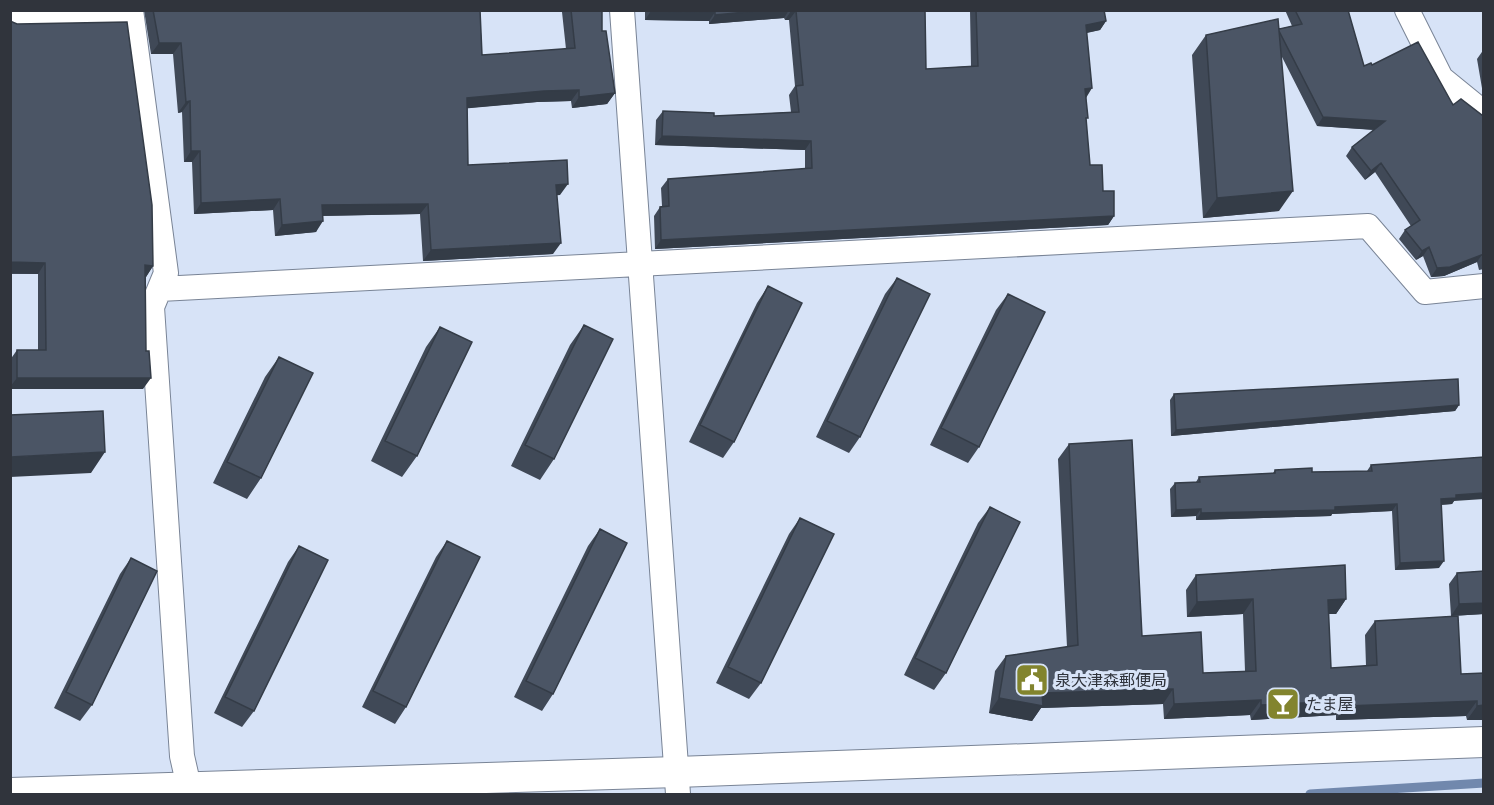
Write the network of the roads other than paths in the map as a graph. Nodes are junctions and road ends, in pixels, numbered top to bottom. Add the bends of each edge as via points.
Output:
1 (622, 10) edge
2 (1407, 10) edge
3 (130, 14) edge
4 (10, 21) edge
5 (1484, 112) edge
6 (640, 265) junction
7 (1484, 286) edge
8 (160, 289) junction
9 (1484, 742) edge
10 (678, 783) edge
11 (189, 787) junction
12 (10, 793) edge

1 - 6 street
2 - 5 street via 1442,78
3 - 4 street
3 - 8 street via 166,273
6 - 7 street via 1368,226 1425,292
6 - 8 street
6 - 10 street
8 - 11 street via 152,307 181,744
9 - 10 street
10 - 11 street
11 - 12 street

